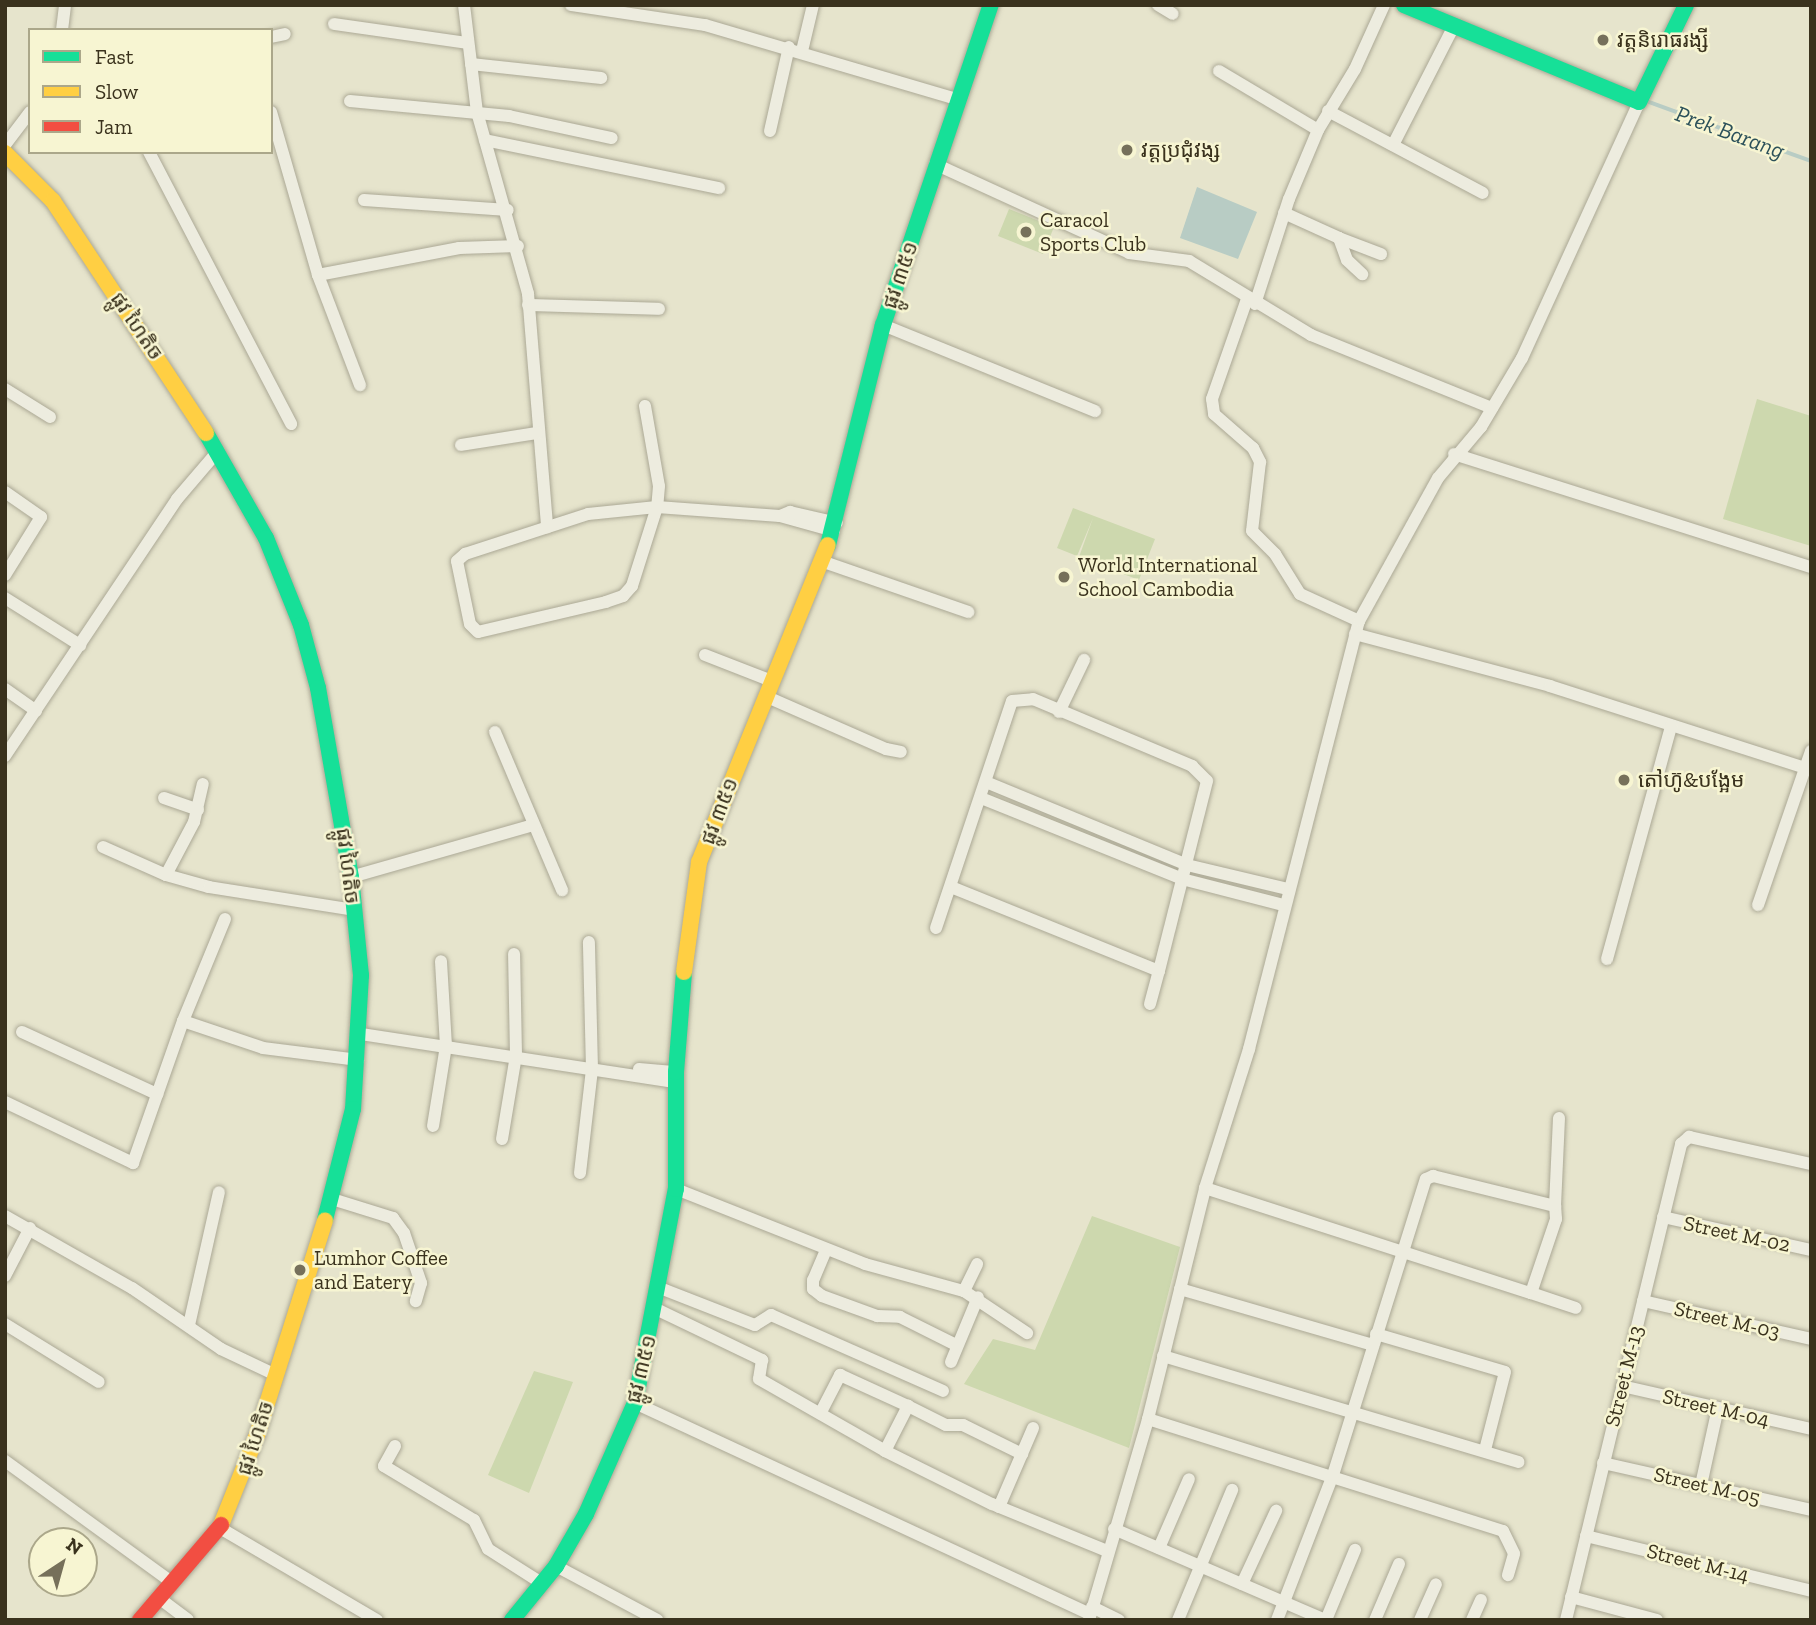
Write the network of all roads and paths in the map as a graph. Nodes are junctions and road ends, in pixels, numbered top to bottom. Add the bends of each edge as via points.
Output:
1 (65, 5) edge
2 (464, 5) edge
3 (571, 5) edge
4 (813, 5) edge
5 (991, 5) edge
6 (1158, 5) edge
7 (1384, 5) edge
8 (1404, 5) edge
9 (1686, 5) edge
10 (600, 7) edge
11 (1173, 14) dead end
12 (334, 24) dead end
13 (1454, 26) junction
14 (62, 28) edge
15 (285, 34) dead end
16 (273, 37) edge
17 (468, 43) junction
18 (789, 47) junction
19 (802, 51) junction
20 (471, 64) junction
21 (1219, 71) dead end
22 (601, 78) dead end
23 (957, 99) junction
24 (350, 101) dead end
25 (1639, 102) junction
26 (1328, 111) junction
27 (477, 112) junction
28 (28, 115) edge
29 (273, 119) edge
30 (1318, 130) junction
31 (770, 131) dead end
32 (612, 138) dead end
33 (485, 140) junction
34 (5, 145) edge
35 (1393, 145) junction
36 (5, 153) edge
37 (150, 154) edge
38 (935, 164) junction
39 (719, 188) dead end
40 (1483, 193) dead end
41 (363, 200) dead end
42 (508, 210) junction
43 (1284, 213) junction
44 (1339, 238) junction
45 (518, 246) junction
46 (1381, 254) dead end
47 (1362, 274) dead end
48 (318, 275) junction
49 (1251, 301) junction
50 (528, 305) junction
51 (659, 309) dead end
52 (883, 325) junction
53 (360, 385) dead end
54 (5, 389) edge
55 (645, 406) dead end
56 (1492, 408) junction
57 (1095, 411) dead end
58 (50, 417) dead end
59 (291, 424) dead end
60 (537, 433) junction
61 (461, 445) dead end
62 (218, 451) junction
63 (1454, 454) junction
64 (5, 492) edge
65 (657, 507) junction
66 (547, 527) junction
67 (835, 527) junction
68 (821, 561) junction
69 (1811, 567) edge
70 (5, 575) edge
71 (5, 598) edge
72 (968, 612) dead end
73 (1357, 628) junction
74 (80, 645) junction
75 (705, 655) dead end
76 (1084, 660) dead end
77 (769, 688) junction
78 (5, 690) edge
79 (36, 711) junction
80 (1059, 712) junction
81 (1671, 726) junction
82 (495, 732) dead end
83 (1811, 751) edge
84 (901, 752) dead end
85 (5, 756) edge
86 (1807, 769) edge
87 (986, 782) junction
88 (203, 785) dead end
89 (163, 798) dead end
90 (981, 798) junction
91 (198, 810) junction
92 (534, 825) junction
93 (103, 847) dead end
94 (1187, 865) junction
95 (166, 875) junction
96 (351, 877) junction
97 (1182, 879) junction
98 (951, 887) junction
99 (1288, 889) junction
100 (562, 890) dead end
101 (1283, 905) junction
102 (1758, 905) dead end
103 (354, 910) junction
104 (225, 919) dead end
105 (936, 928) dead end
106 (589, 942) dead end
107 (514, 954) dead end
108 (1607, 959) dead end
109 (441, 961) dead end
110 (1158, 971) junction
111 (1150, 1004) dead end
112 (183, 1021) junction
113 (22, 1032) dead end
114 (361, 1034) junction
115 (446, 1046) junction
116 (516, 1055) junction
117 (358, 1060) junction
118 (592, 1069) junction
119 (676, 1077) junction
120 (158, 1094) junction
121 (5, 1102) edge
122 (1559, 1118) dead end
123 (433, 1126) dead end
124 (502, 1139) dead end
125 (1811, 1164) edge
126 (580, 1172) dead end
127 (1205, 1188) junction
128 (676, 1189) junction
129 (219, 1192) dead end
130 (332, 1199) junction
131 (1555, 1206) junction
132 (5, 1216) edge
133 (1663, 1217) junction
134 (30, 1228) junction
135 (826, 1250) junction
136 (1811, 1250) edge
137 (1404, 1254) junction
138 (977, 1264) dead end
139 (5, 1276) edge
140 (660, 1288) junction
141 (1180, 1289) junction
142 (964, 1291) junction
143 (1531, 1293) junction
144 (978, 1297) junction
145 (416, 1301) dead end
146 (1643, 1301) junction
147 (1576, 1308) dead end
148 (656, 1309) junction
149 (5, 1324) edge
150 (189, 1325) junction
151 (1027, 1333) dead end
152 (1375, 1339) junction
153 (1811, 1339) edge
154 (956, 1345) junction
155 (1163, 1356) junction
156 (951, 1362) dead end
157 (276, 1375) junction
158 (99, 1382) dead end
159 (1622, 1386) junction
160 (943, 1391) dead end
161 (635, 1403) junction
162 (908, 1406) junction
163 (1718, 1408) junction
164 (821, 1412) junction
165 (1350, 1414) junction
166 (1148, 1419) junction
167 (1033, 1427) dead end
168 (1811, 1429) edge
169 (395, 1446) dead end
170 (1485, 1450) junction
171 (885, 1451) junction
172 (1022, 1454) junction
173 (5, 1461) edge
174 (1519, 1462) dead end
175 (1603, 1463) junction
176 (1333, 1475) junction
177 (1189, 1479) dead end
178 (1701, 1485) junction
179 (1232, 1490) dead end
180 (999, 1507) junction
181 (1811, 1510) edge
182 (1276, 1511) dead end
183 (220, 1528) junction
184 (1114, 1530) junction
185 (1586, 1536) junction
186 (1159, 1548) junction
187 (1355, 1550) dead end
188 (1107, 1551) junction
189 (1399, 1564) dead end
190 (556, 1566) junction
191 (1200, 1566) junction
192 (1508, 1575) dead end
193 (173, 1583) junction
194 (543, 1584) junction
195 (1242, 1584) junction
196 (1436, 1584) dead end
197 (1811, 1591) edge
198 (1571, 1597) junction
199 (159, 1598) junction
200 (1481, 1600) dead end
201 (1284, 1602) junction
202 (1090, 1614) edge
203 (141, 1620) edge
204 (188, 1620) edge
205 (377, 1620) edge
206 (512, 1620) edge
207 (657, 1620) edge
208 (1119, 1620) edge
209 (1178, 1620) edge
210 (1277, 1620) edge
211 (1325, 1620) edge
212 (1375, 1620) edge
213 (1420, 1620) edge
214 (1472, 1620) edge
215 (1566, 1620) edge
216 (1657, 1620) edge

1 - 14 street
2 - 17 street
3 - 10 street
4 - 19 street
5 - 23 street, ផ្លូវ ៣៥១
6 - 11 street
7 - 26 street via 1355,69
8 - 13 street
9 - 25 street
10 - 18 street via 705,25
12 - 17 street
13 - 25 street
13 - 35 street
15 - 16 street
17 - 20 street
18 - 19 street
18 - 31 street
19 - 23 street
20 - 22 street
20 - 27 street
21 - 30 street
23 - 38 street, ផ្លូវ ៣៥១
24 - 27 street
25 - 56 street via 1522,358
26 - 30 street
26 - 35 street
27 - 32 street
27 - 33 street
28 - 34 street
29 - 48 street
30 - 43 street
33 - 39 street
33 - 42 street
35 - 40 street
36 - 62 street, ផ្លូវ ហៃតិច via 53,201
37 - 59 street
38 - 49 street via 1129,253 1189,261
38 - 52 street, ផ្លូវ ៣៥១
41 - 42 street
42 - 45 street
43 - 44 street
43 - 49 street
44 - 46 street
44 - 47 street via 1347,260
45 - 48 street via 446,250
45 - 50 street
48 - 53 street
49 - 56 street via 1311,335
49 - 73 street via 1212,400 1214,414 1253,448 1260,462 1252,531 1275,554 1300,594
50 - 51 street
50 - 60 street
52 - 57 street
52 - 67 street, ផ្លូវ ៣៥១
54 - 58 street
55 - 65 street via 655,448
56 - 63 street via 1474,436
60 - 61 street
60 - 66 street
62 - 74 street via 177,499
62 - 96 street, ផ្លូវ ហៃតិច via 266,538 301,625 331,750
63 - 69 street
63 - 73 street
64 - 70 street via 41,517
65 - 66 street via 588,514
65 - 66 street via 632,586 624,596 478,632 470,624 457,561
65 - 67 street via 780,516 790,512
67 - 68 street, ផ្លូវ ៣៥១
68 - 72 street
68 - 77 street, ផ្លូវ ៣៥១
71 - 74 street
73 - 81 street
73 - 99 street
74 - 79 street
75 - 77 street
76 - 80 street
77 - 84 street via 886,750
77 - 119 street, ផ្លូវ ៣៥១ via 699,862 689,915
78 - 79 street
79 - 85 street
80 - 87 street via 1033,699 1012,701
80 - 94 street via 1201,772 1207,781
81 - 86 street
81 - 108 street
82 - 92 street
83 - 86 street
86 - 102 street
87 - 90 street
87 - 94 street
88 - 91 street
89 - 91 street
90 - 97 street
90 - 98 street
91 - 95 street
92 - 96 street
92 - 100 street
93 - 95 street
94 - 97 street
94 - 99 street
95 - 103 street via 240,894
96 - 103 street, ផ្លូវ ហៃតិច
97 - 101 street
97 - 110 street
98 - 105 street
98 - 110 street
99 - 101 street
101 - 127 street via 1249,1049
103 - 114 street, ផ្លូវ ហៃតិច
104 - 112 street
106 - 118 street
107 - 116 street
109 - 115 street
110 - 111 street
112 - 117 street via 275,1051
112 - 120 street
113 - 120 street
114 - 115 street
114 - 117 street, ផ្លូវ ហៃតិច
115 - 116 street
115 - 123 street
116 - 118 street
116 - 124 street
117 - 130 street, ផ្លូវ ហៃតិច via 353,1109
118 - 119 street via 622,1072 629,1068
118 - 126 street
119 - 128 street, ផ្លូវ ៣៥១
120 - 121 street via 134,1163
122 - 131 street
125 - 133 street, Street M-13 via 1689,1137 1675,1156
127 - 137 street
127 - 141 street
128 - 135 street
128 - 140 street, ផ្លូវ ៣៥១
129 - 150 street
130 - 145 street via 393,1218 404,1233 421,1283
130 - 157 street, ផ្លូវ ហៃតិច
131 - 137 street via 1429,1176
131 - 143 street via 1556,1219
132 - 134 street
133 - 136 street, Street M-02
133 - 146 street, Street M-13
134 - 139 street
134 - 150 street
135 - 142 street
135 - 154 street via 813,1280 813,1289 822,1296 877,1316 900,1317
137 - 143 street
137 - 152 street
138 - 142 street
140 - 148 street, ផ្លូវ ៣៥១
140 - 160 street via 755,1325 771,1315
141 - 152 street
141 - 155 street
142 - 144 street
143 - 147 street
144 - 151 street
144 - 154 street
146 - 153 street, Street M-03
146 - 159 street, Street M-13
148 - 161 street, ផ្លូវ ៣៥១
148 - 164 street via 762,1360 760,1379
149 - 158 street
150 - 157 street via 221,1349
152 - 165 street
152 - 170 street via 1505,1371
154 - 156 street
155 - 165 street
155 - 166 street
157 - 183 street, ផ្លូវ ហៃតិច
159 - 163 street, Street M-04
159 - 175 street, Street M-13
161 - 190 street, ផ្លូវ ៣៥១ via 586,1514
161 - 202 street
162 - 164 street via 840,1375
162 - 171 street
162 - 172 street via 946,1425 963,1425
163 - 168 street, Street M-04
163 - 178 street
164 - 171 street
165 - 170 street
165 - 176 street
166 - 176 street
166 - 184 street
167 - 172 street
169 - 194 street via 384,1466 474,1520 488,1549
170 - 174 street
171 - 180 street
172 - 180 street
173 - 193 street
175 - 178 street, Street M-05
175 - 185 street, Street M-13
176 - 192 street via 1503,1531 1514,1554
176 - 201 street
177 - 186 street
178 - 181 street, Street M-05
179 - 191 street
180 - 188 street
182 - 195 street
183 - 193 street, ផ្លូវ ហៃតិច
183 - 205 street
184 - 186 street
184 - 188 street
185 - 197 street, Street M-14
185 - 198 street, Street M-13
186 - 191 street
187 - 211 street
188 - 202 street
189 - 212 street
190 - 194 street, ផ្លូវ ៣៥១
190 - 207 street
191 - 195 street
191 - 209 street
193 - 199 street, ផ្លូវ ហៃតិច
194 - 206 street, ផ្លូវ ៣៥១
195 - 201 street
196 - 213 street
198 - 215 street, Street M-13
198 - 216 street
199 - 203 street, ផ្លូវ ហៃតិច
199 - 204 street
200 - 214 street
201 - 210 street
201 - 211 street
202 - 208 street

